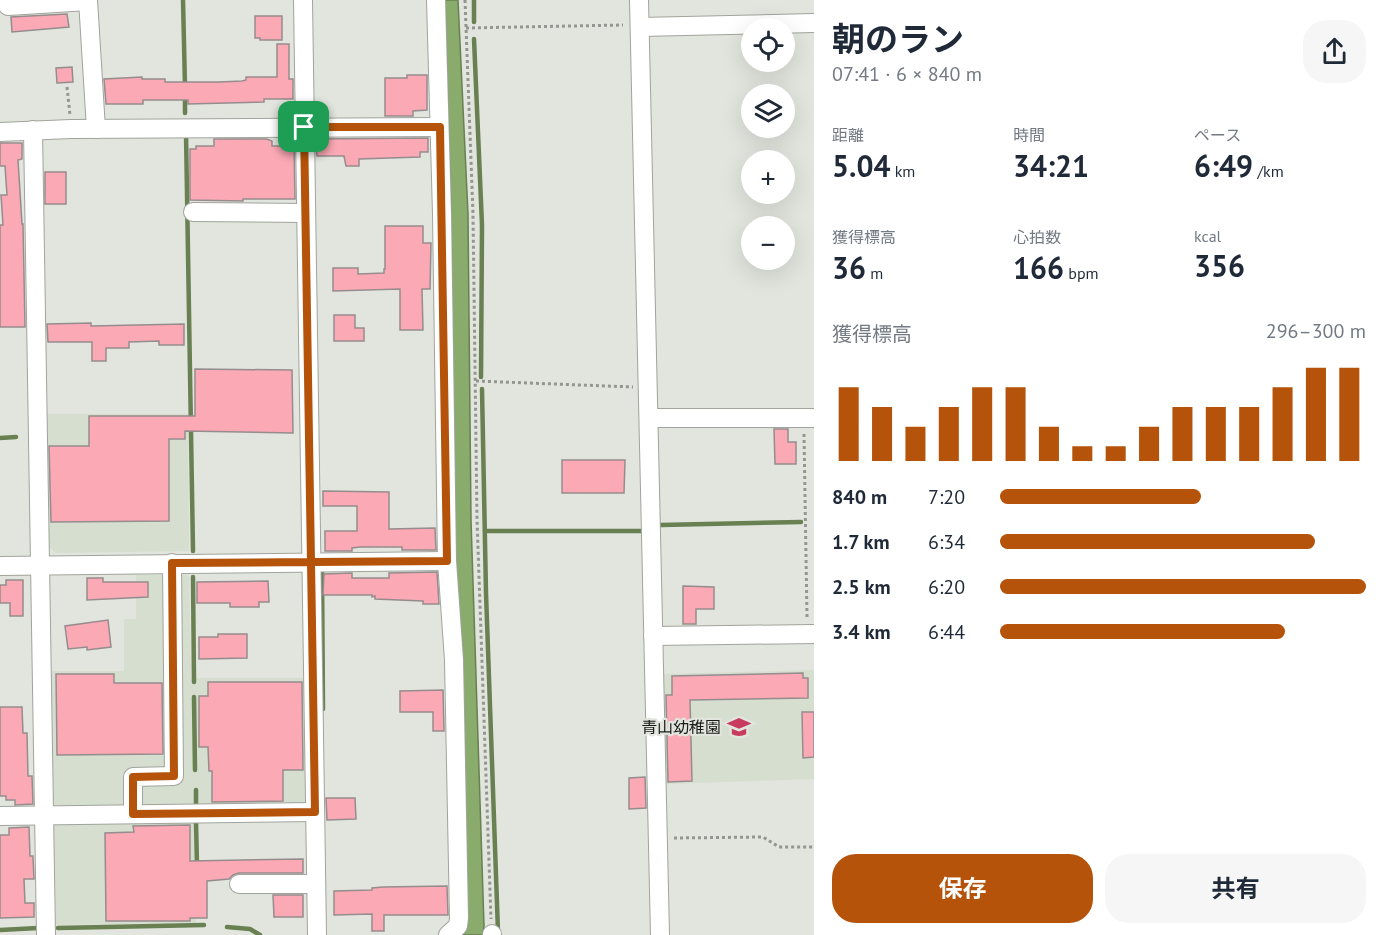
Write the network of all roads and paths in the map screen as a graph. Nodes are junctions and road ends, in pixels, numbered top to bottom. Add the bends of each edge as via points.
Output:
1 (7, 0) edge
2 (303, 0) edge
3 (436, 0) edge
4 (465, 0) edge
5 (639, 0) edge
6 (88, 1) edge
7 (814, 23) edge
8 (640, 26) junction
9 (466, 28) junction
10 (67, 87) dead end
11 (304, 127) junction
12 (440, 127) junction
13 (71, 129) junction
14 (96, 129) junction
15 (33, 130) junction
16 (0, 132) edge
17 (193, 212) dead end
18 (306, 213) junction
19 (476, 381) junction
20 (648, 387) junction
21 (649, 418) junction
22 (809, 418) edge
23 (447, 561) junction
24 (311, 562) junction
25 (172, 563) junction
26 (41, 565) junction
27 (0, 566) edge
28 (811, 634) edge
29 (653, 636) junction
30 (315, 812) junction
31 (133, 814) junction
32 (46, 815) junction
33 (0, 816) edge
34 (658, 838) junction
35 (814, 847) edge
36 (239, 884) dead end
37 (316, 884) junction
38 (46, 935) edge
39 (317, 935) edge
40 (448, 935) edge
41 (492, 935) edge
42 (660, 935) edge

1 - 6 street via 8,6
2 - 11 street
3 - 12 street
4 - 9 path
5 - 8 street
6 - 14 street
7 - 8 street
8 - 9 path
8 - 20 street
9 - 19 path
10 - 13 path
11 - 12 street
11 - 14 street
11 - 18 street
12 - 23 street
13 - 14 street
13 - 15 street
15 - 16 street
15 - 26 street
17 - 18 street
18 - 24 street
19 - 20 path
19 - 41 path via 477,531
20 - 21 street
21 - 22 street
21 - 29 street
22 - 28 path
23 - 24 street
23 - 40 street via 454,660 459,918 458,926
24 - 25 street
24 - 30 street
25 - 26 street
25 - 31 street via 174,776 133,777
26 - 27 street
26 - 32 street
28 - 29 street
29 - 34 street
30 - 31 street
30 - 37 street
31 - 32 street
32 - 33 street
32 - 38 street
34 - 35 path via 763,837 779,847
34 - 42 street
36 - 37 street
37 - 39 street

